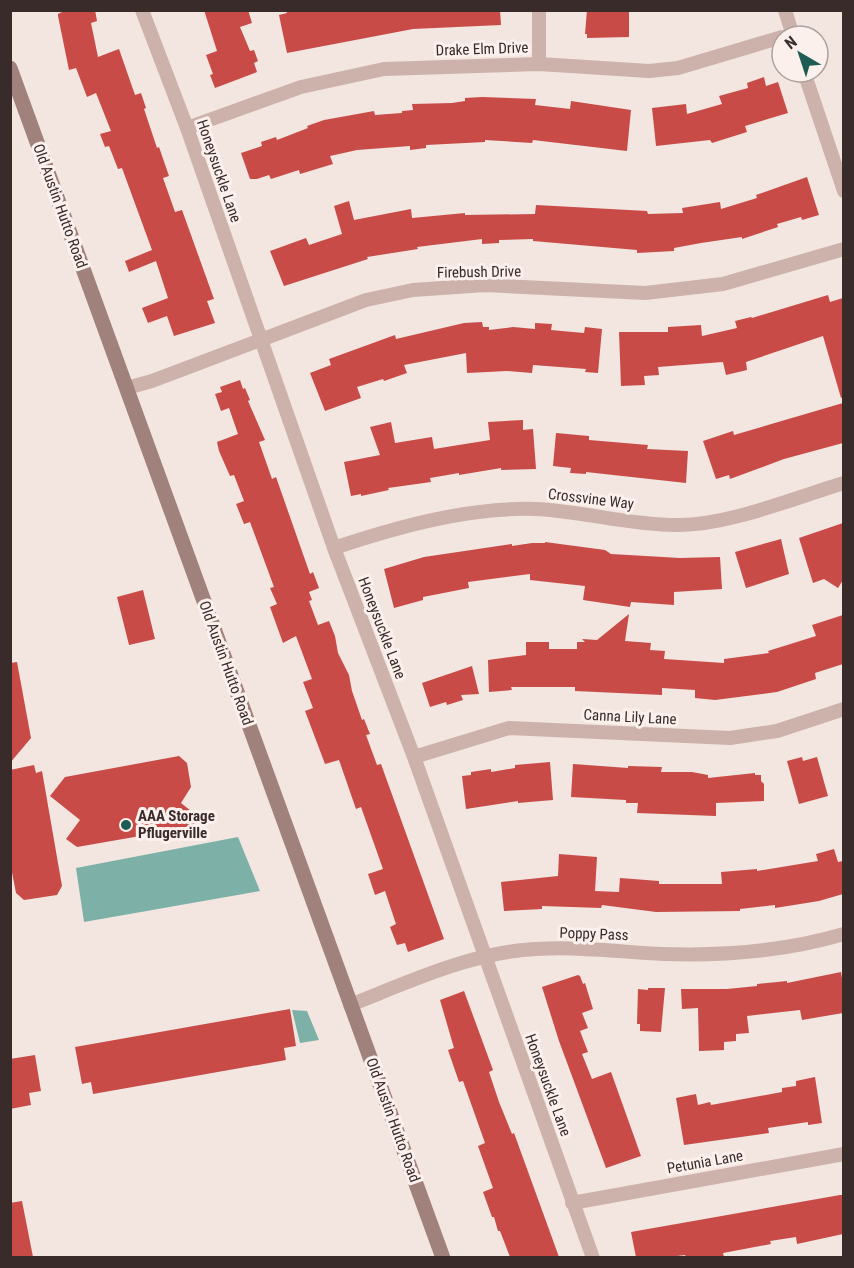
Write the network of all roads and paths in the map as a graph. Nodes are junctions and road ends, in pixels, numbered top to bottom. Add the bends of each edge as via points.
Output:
1 (142, 10) edge
2 (539, 10) edge
3 (770, 41) edge
4 (539, 64) junction
5 (10, 68) edge
6 (808, 84) edge
7 (187, 128) junction
8 (843, 191) edge
9 (843, 249) edge
10 (261, 339) junction
11 (127, 388) junction
12 (843, 483) edge
13 (334, 548) junction
14 (843, 709) edge
15 (414, 757) junction
16 (843, 934) edge
17 (485, 957) junction
18 (350, 1005) junction
19 (843, 1154) edge
20 (572, 1203) junction
21 (443, 1257) edge
22 (593, 1257) edge

1 - 7 street, Honeysuckle Lane
2 - 4 street
3 - 4 street, Drake Elm Drive via 678,68 649,71
4 - 7 street, Drake Elm Drive via 384,69 301,87
5 - 11 street, Old Austin Hutto Road
6 - 8 street
7 - 10 street, Honeysuckle Lane
9 - 10 street, Firebush Drive via 723,284 645,293 486,285 413,290 366,300
10 - 11 street, Firebush Drive
10 - 13 street, Honeysuckle Lane
11 - 18 street, Old Austin Hutto Road
12 - 13 street, Crossvine Way via 719,521 676,525 535,509 481,512 392,528
13 - 15 street, Honeysuckle Lane
14 - 15 street, Canna Lily Lane via 777,731 730,738 509,728
15 - 17 street, Honeysuckle Lane
16 - 17 street, Poppy Pass via 778,948 723,954 569,948
17 - 18 street, Poppy Pass
17 - 20 street, Honeysuckle Lane
18 - 21 street, Old Austin Hutto Road
19 - 20 street, Petunia Lane
20 - 22 street, Honeysuckle Lane

